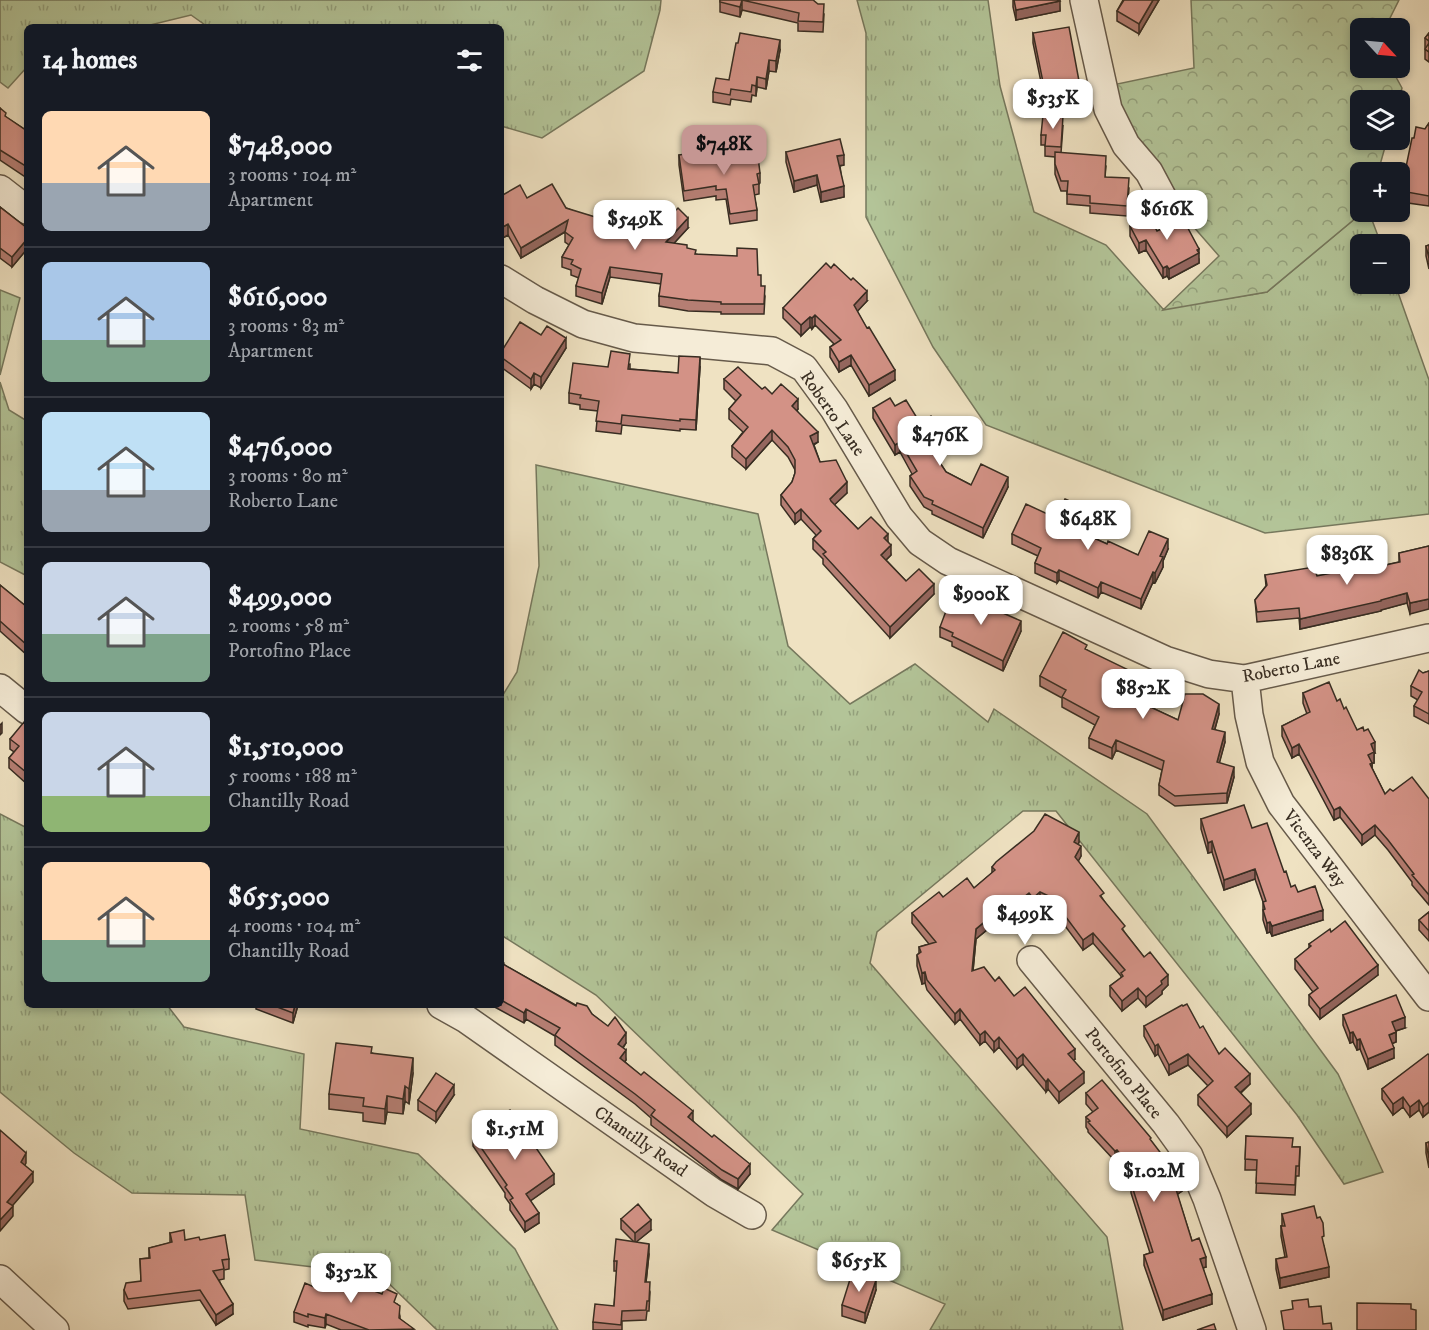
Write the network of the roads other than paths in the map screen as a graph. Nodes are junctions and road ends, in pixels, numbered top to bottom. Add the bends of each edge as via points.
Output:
1 (1084, 0) edge
2 (0, 189) edge
3 (24, 208) edge
4 (1173, 217) dead end
5 (504, 281) edge
6 (1429, 638) edge
7 (1245, 679) junction
8 (0, 688) edge
9 (24, 708) edge
10 (1031, 960) dead end
11 (1429, 997) edge
12 (446, 1008) edge
13 (752, 1215) dead end
14 (0, 1279) edge
15 (55, 1330) edge
16 (1252, 1330) edge

1 - 4 street via 1108,109 1126,145 1149,172
2 - 3 street
5 - 7 street, Roberto Lane via 583,324 634,338 772,351 804,368 899,517 920,542 948,561 1165,660 1209,674
6 - 7 street, Roberto Lane
7 - 11 street, Vicenza Way via 1260,762 1281,804
8 - 9 street
10 - 16 street, Portofino Place via 1189,1156
12 - 13 street, Chantilly Road via 714,1193
14 - 15 street

